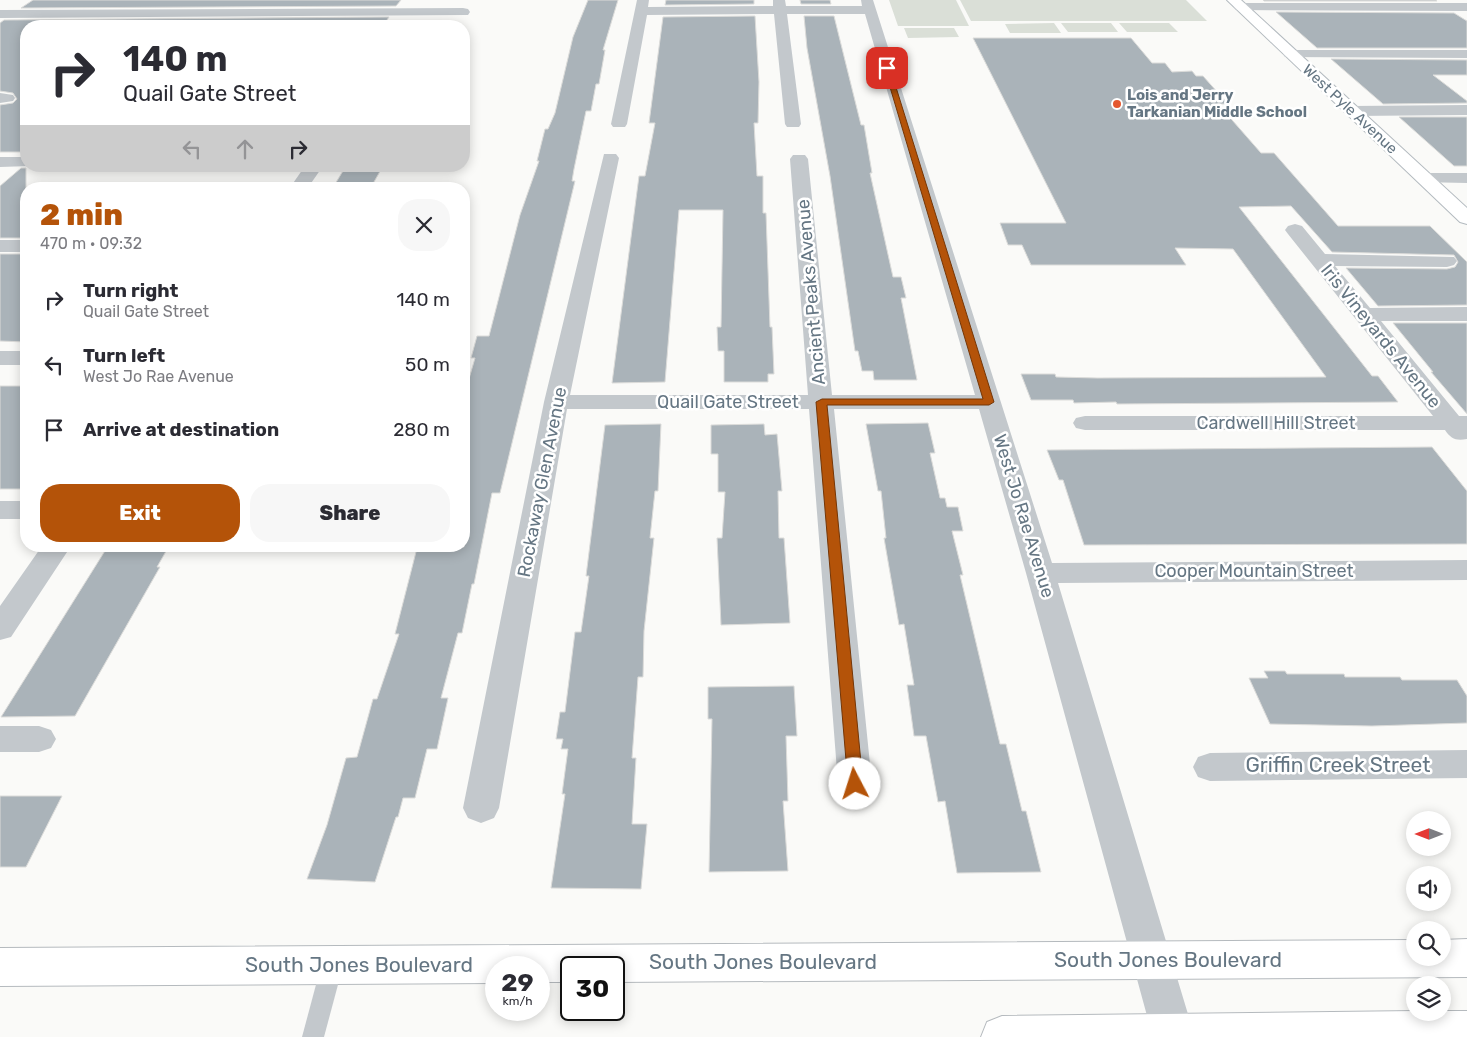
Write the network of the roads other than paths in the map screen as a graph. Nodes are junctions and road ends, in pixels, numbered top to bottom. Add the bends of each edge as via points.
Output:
1 (1237, 4) edge
2 (642, 5) edge
3 (780, 5) edge
4 (868, 5) edge
5 (1467, 7) edge
6 (416, 12) junction
7 (463, 12) dead end
8 (131, 13) junction
9 (276, 13) junction
10 (0, 14) edge
11 (123, 20) edge
12 (269, 20) edge
13 (411, 20) edge
14 (1290, 54) junction
15 (1467, 54) edge
16 (1467, 110) edge
17 (1352, 111) junction
18 (619, 124) dead end
19 (793, 124) dead end
20 (610, 158) dead end
21 (799, 159) dead end
22 (0, 162) edge
23 (20, 162) edge
24 (1425, 178) junction
25 (1467, 178) edge
26 (1467, 218) edge
27 (1295, 230) dead end
28 (0, 246) edge
29 (20, 246) edge
30 (1319, 260) junction
31 (1448, 261) dead end
32 (1467, 314) edge
33 (1363, 315) junction
34 (0, 358) edge
35 (20, 358) edge
36 (556, 402) junction
37 (822, 402) junction
38 (989, 402) junction
39 (1086, 423) dead end
40 (1462, 430) edge
41 (0, 510) edge
42 (20, 510) edge
43 (53, 552) edge
44 (1467, 570) edge
45 (1041, 573) junction
46 (0, 629) edge
47 (0, 739) edge
48 (39, 739) dead end
49 (1467, 764) edge
50 (1210, 766) dead end
51 (855, 784) dead end
52 (481, 808) dead end
53 (1467, 958) edge
54 (1152, 960) junction
55 (332, 965) junction
56 (0, 967) edge
57 (1467, 1031) edge
58 (1174, 1034) junction
59 (313, 1037) edge
60 (1002, 1037) edge

1 - 5 street
1 - 14 main road, West Pyle Avenue
2 - 3 street
2 - 18 street
3 - 4 street
3 - 19 street
4 - 38 street, West Jo Rae Avenue
6 - 7 street
6 - 9 street
6 - 13 street
8 - 9 street
8 - 10 street
8 - 11 street
9 - 12 street
14 - 15 street
14 - 17 main road, West Pyle Avenue
16 - 17 street
17 - 24 main road, West Pyle Avenue
20 - 36 street, Rockaway Glen Avenue
21 - 37 street, Ancient Peaks Avenue
22 - 23 street
24 - 25 street
24 - 26 main road, West Pyle Avenue
27 - 30 street, Iris Vineyards Avenue
28 - 29 street
30 - 31 street
30 - 33 street, Iris Vineyards Avenue
32 - 33 street
33 - 40 street, Iris Vineyards Avenue
34 - 35 street
36 - 37 street, Quail Gate Street
36 - 52 street, Rockaway Glen Avenue
37 - 38 street, Quail Gate Street
37 - 51 street, Ancient Peaks Avenue
38 - 45 street, West Jo Rae Avenue
39 - 40 street, Cardwell Hill Street
41 - 42 street
43 - 46 street
44 - 45 street, Cooper Mountain Street
45 - 54 street, West Jo Rae Avenue
47 - 48 street
49 - 50 street, Griffin Creek Street
53 - 54 main road, South Jones Boulevard
54 - 55 main road, South Jones Boulevard
54 - 58 street, West Jo Rae Avenue
55 - 56 main road, South Jones Boulevard
55 - 59 lane
57 - 58 main road
58 - 60 main road

